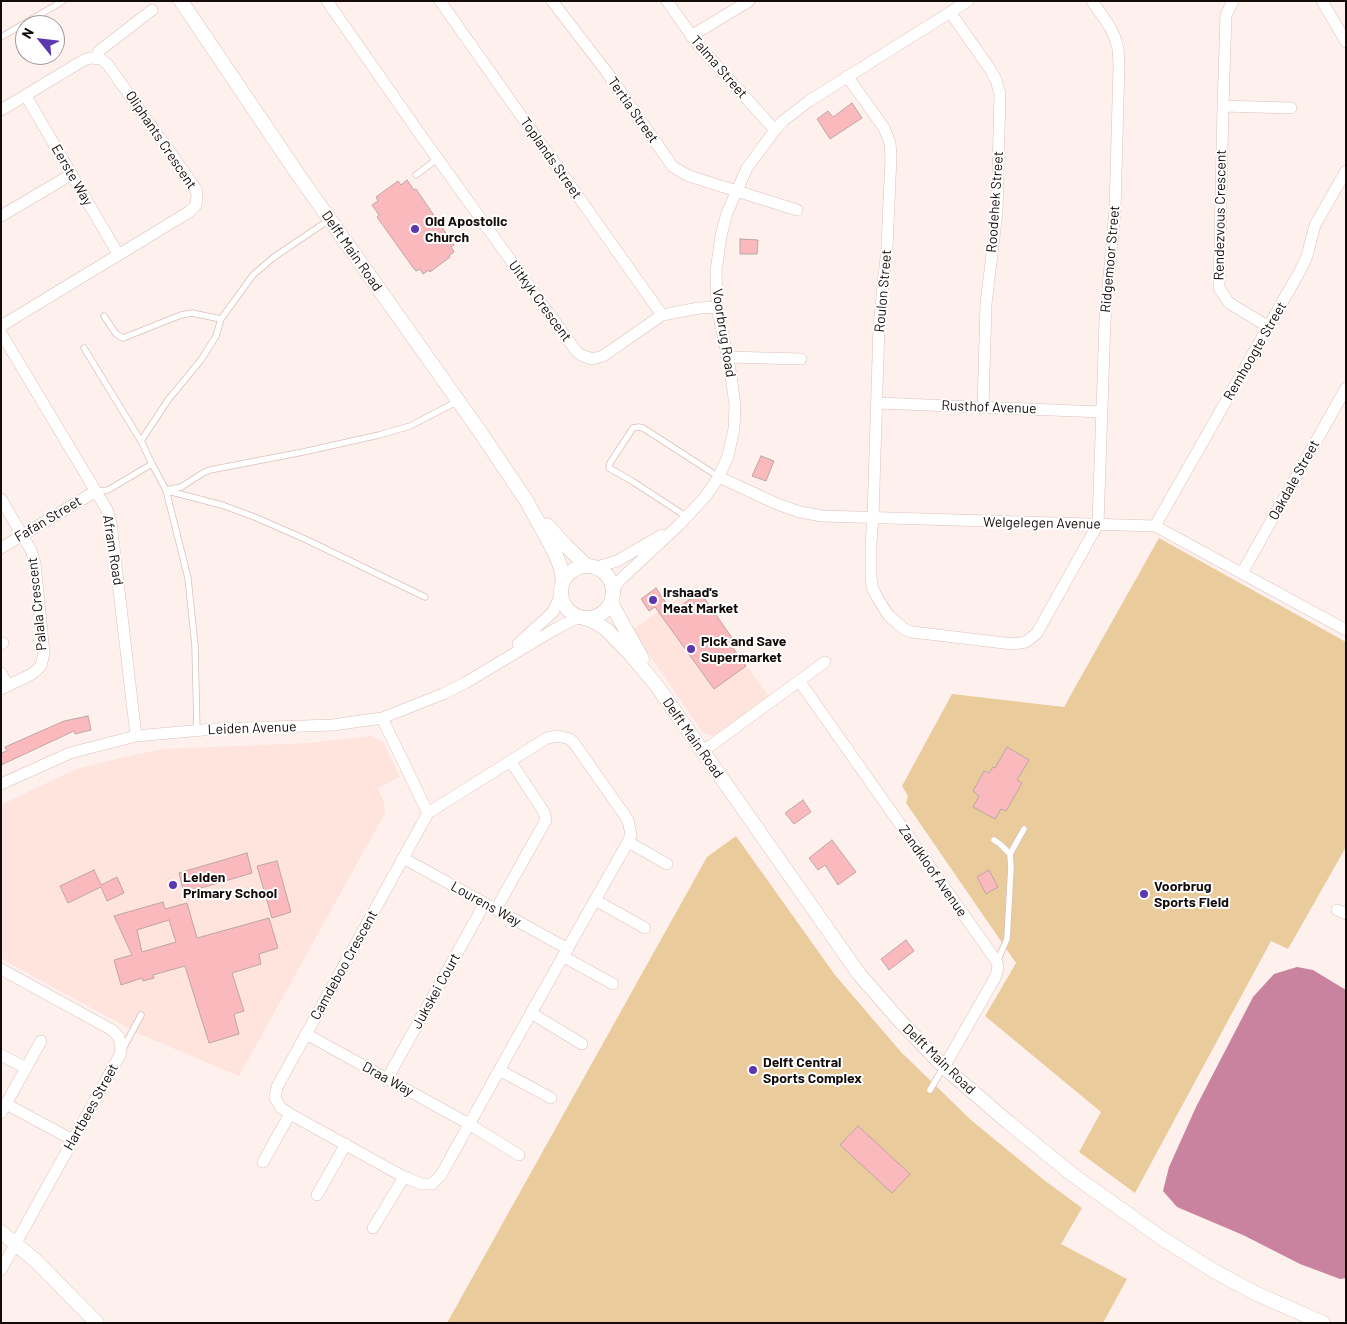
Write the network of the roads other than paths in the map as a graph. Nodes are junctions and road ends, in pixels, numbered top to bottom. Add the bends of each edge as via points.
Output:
1 (63, 1) edge
2 (181, 1) edge
3 (327, 1) edge
4 (440, 1) edge
5 (552, 1) edge
6 (667, 1) edge
7 (749, 1) edge
8 (968, 1) edge
9 (1092, 1) edge
10 (1233, 1) edge
11 (1322, 1) edge
12 (152, 10) dead end
13 (950, 12) junction
14 (692, 36) junction
15 (1, 37) edge
16 (1346, 42) edge
17 (96, 58) junction
18 (847, 76) junction
19 (26, 96) junction
20 (1223, 106) junction
21 (1291, 108) dead end
22 (1, 110) edge
23 (775, 130) junction
24 (438, 159) junction
25 (1346, 171) edge
26 (72, 174) junction
27 (416, 174) dead end
28 (735, 191) junction
29 (797, 210) dead end
30 (1, 216) edge
31 (330, 220) junction
32 (118, 254) junction
33 (717, 307) junction
34 (662, 315) junction
35 (104, 316) dead end
36 (221, 319) junction
37 (1, 326) edge
38 (1269, 327) junction
39 (1, 333) edge
40 (84, 348) dead end
41 (728, 357) junction
42 (801, 359) dead end
43 (1346, 388) edge
44 (458, 401) junction
45 (877, 403) junction
46 (983, 407) junction
47 (1102, 412) junction
48 (141, 441) junction
49 (152, 464) junction
50 (719, 477) junction
51 (96, 490) junction
52 (166, 490) junction
53 (1, 499) edge
54 (526, 500) junction
55 (873, 518) junction
56 (683, 521) junction
57 (1098, 524) junction
58 (1156, 526) junction
59 (22, 535) junction
60 (1, 548) edge
61 (592, 566) junction
62 (1242, 573) junction
63 (562, 588) junction
64 (425, 597) dead end
65 (612, 598) junction
66 (582, 618) junction
67 (1346, 630) edge
68 (498, 662) junction
69 (825, 662) dead end
70 (1, 673) edge
71 (800, 682) junction
72 (656, 686) junction
73 (4, 687) edge
74 (382, 718) junction
75 (196, 730) junction
76 (136, 736) junction
77 (702, 752) junction
78 (511, 762) junction
79 (1, 784) edge
80 (428, 813) junction
81 (1024, 829) dead end
82 (994, 840) dead end
83 (628, 842) junction
84 (1010, 854) junction
85 (404, 858) junction
86 (667, 864) dead end
87 (595, 900) junction
88 (485, 903) junction
89 (496, 910) junction
90 (645, 928) dead end
91 (566, 953) junction
92 (997, 962) junction
93 (1, 969) edge
94 (613, 984) dead end
95 (530, 1013) junction
96 (141, 1015) dead end
97 (306, 1034) junction
98 (41, 1040) dead end
99 (582, 1044) dead end
100 (1, 1055) edge
101 (120, 1055) junction
102 (944, 1067) junction
103 (26, 1068) junction
104 (499, 1070) junction
105 (387, 1079) junction
106 (930, 1090) dead end
107 (551, 1098) dead end
108 (4, 1109) edge
109 (290, 1114) junction
110 (469, 1124) junction
111 (73, 1140) junction
112 (346, 1144) junction
113 (519, 1155) dead end
114 (263, 1162) dead end
115 (404, 1177) junction
116 (317, 1194) dead end
117 (373, 1228) dead end
118 (1, 1232) edge
119 (16, 1243) junction
120 (1, 1270) edge
121 (97, 1323) edge
122 (1323, 1323) edge

1 - 15 lane
2 - 31 street, Delft Main Road
3 - 24 street, Uitkyk Crescent
4 - 34 street, Toplands Street
5 - 28 street, Tertia Street via 673,166 689,176
6 - 14 street, Talma Street
7 - 14 street
8 - 13 street, Voorbrug Road
9 - 47 street, Ridgemoor Street via 1115,38 1119,65 1115,210 1105,320
10 - 20 street, Rendezvous Crescent via 1226,16
11 - 16 street
12 - 17 street via 99,51
13 - 18 street, Voorbrug Road
13 - 46 street, Roodehek Street via 990,69 1000,94 997,212 986,304
14 - 23 street, Talma Street
17 - 19 street via 84,60
17 - 32 street, Oliphants Crescent via 108,65 198,195 190,212
18 - 23 street, Voorbrug Road via 809,101
18 - 45 street, Roulon Street via 884,128 890,143
19 - 22 street
19 - 26 street, Eerste Way
20 - 21 street
20 - 38 street, Rendezvous Crescent via 1218,283 1221,294 1229,303
23 - 28 street, Voorbrug Road via 754,157
24 - 27 lane
24 - 34 street, Uitkyk Crescent via 581,355 592,359 604,356
25 - 38 street, Remhoogte Street via 1316,225 1304,263
26 - 30 street
26 - 32 street, Eerste Way
28 - 29 street, Tertia Street
28 - 33 street, Voorbrug Road via 718,248
31 - 36 lane via 253,275
31 - 44 street, Delft Main Road
32 - 37 street, Oliphants Crescent
33 - 34 street, Uitkyk Crescent
33 - 41 street, Voorbrug Road
35 - 36 lane via 116,334 123,338 192,313
36 - 48 lane via 216,336
38 - 58 street, Remhoogte Street
39 - 51 street, Afram Road
40 - 48 lane
41 - 42 street
41 - 50 street, Voorbrug Road via 735,421 728,456
43 - 62 street, Oakdale Street
44 - 52 lane via 410,426 379,436 210,470 181,487
44 - 54 street, Delft Main Road
45 - 46 street, Rusthof Avenue
45 - 55 street, Roulon Street
46 - 47 street, Rusthof Avenue
47 - 57 street, Ridgemoor Street
48 - 49 lane
49 - 51 lane via 108,490
49 - 52 lane
50 - 55 street, Welgelegen Avenue via 800,512
50 - 56 street, Voorbrug Road
50 - 56 lane via 643,428 633,428 610,468
51 - 59 street, Fafan Street
51 - 76 street, Afram Road via 111,522
52 - 64 lane via 257,518
52 - 75 lane via 188,578 196,646
53 - 59 street, Palala Crescent
54 - 61 street, Delft Main Road via 561,541
54 - 63 street, Delft Main Road via 555,553 561,568
55 - 57 street, Welgelegen Avenue
55 - 57 street, Roulon Street via 872,587 897,625 912,632 1013,644 1026,642 1037,633
56 - 61 street, Voorbrug Road via 617,561
56 - 65 street, Voorbrug Road via 621,579
57 - 58 street, Welgelegen Avenue
58 - 62 street, Welgelegen Avenue
59 - 60 street, Fafan Street
59 - 73 street, Palala Crescent via 35,563 44,653 41,666 32,674
61 - 63 street via 575,568
61 - 65 street via 610,578
62 - 67 street, Welgelegen Avenue
63 - 66 street via 566,608
63 - 68 street, Leiden Avenue via 556,606 547,618
65 - 66 street via 603,613
65 - 72 street, Delft Main Road
66 - 68 street, Leiden Avenue via 565,623
66 - 72 street, Delft Main Road via 607,630
68 - 74 street, Leiden Avenue via 443,694
69 - 71 street
70 - 73 street, Palala Crescent
71 - 77 street
71 - 92 street, Zandkloof Avenue
72 - 77 street, Delft Main Road
74 - 75 street, Leiden Avenue via 333,725
74 - 80 street
75 - 76 street, Leiden Avenue
76 - 79 street, Leiden Avenue via 70,753
77 - 102 street, Delft Main Road via 859,974
78 - 80 street
78 - 83 street via 547,738 570,739 628,820
78 - 89 street via 546,820
80 - 85 street, Camdeboo Crescent
81 - 84 lane
82 - 84 lane
83 - 86 street
83 - 87 street, Camdeboo Crescent
84 - 92 lane via 1006,938
85 - 88 street, Lourens Way
85 - 97 street, Camdeboo Crescent
87 - 90 street
87 - 91 street, Camdeboo Crescent
88 - 89 street, Lourens Way
88 - 105 street, Jukskei Court
89 - 91 street, Lourens Way
91 - 94 street
91 - 95 street, Camdeboo Crescent
92 - 102 street via 996,976
93 - 101 street, Hartbees Street via 112,1030 120,1040
95 - 99 street
95 - 104 street, Camdeboo Crescent
96 - 101 lane
97 - 105 street, Draa Way
97 - 109 street, Camdeboo Crescent via 275,1093 281,1108
98 - 103 street
100 - 103 street
101 - 111 street, Hartbees Street
102 - 106 lane
102 - 122 street, Delft Main Road via 1073,1175 1160,1237 1255,1293
103 - 108 street
104 - 107 street
104 - 110 street, Camdeboo Crescent
105 - 110 street, Draa Way
108 - 111 street
109 - 112 street, Camdeboo Crescent
109 - 114 street
110 - 113 street
110 - 115 street, Camdeboo Crescent via 435,1182 422,1184
111 - 119 street, Hartbees Street
112 - 115 street, Camdeboo Crescent
112 - 116 street
115 - 117 street
118 - 119 street
119 - 120 street, Hartbees Street
119 - 121 street

